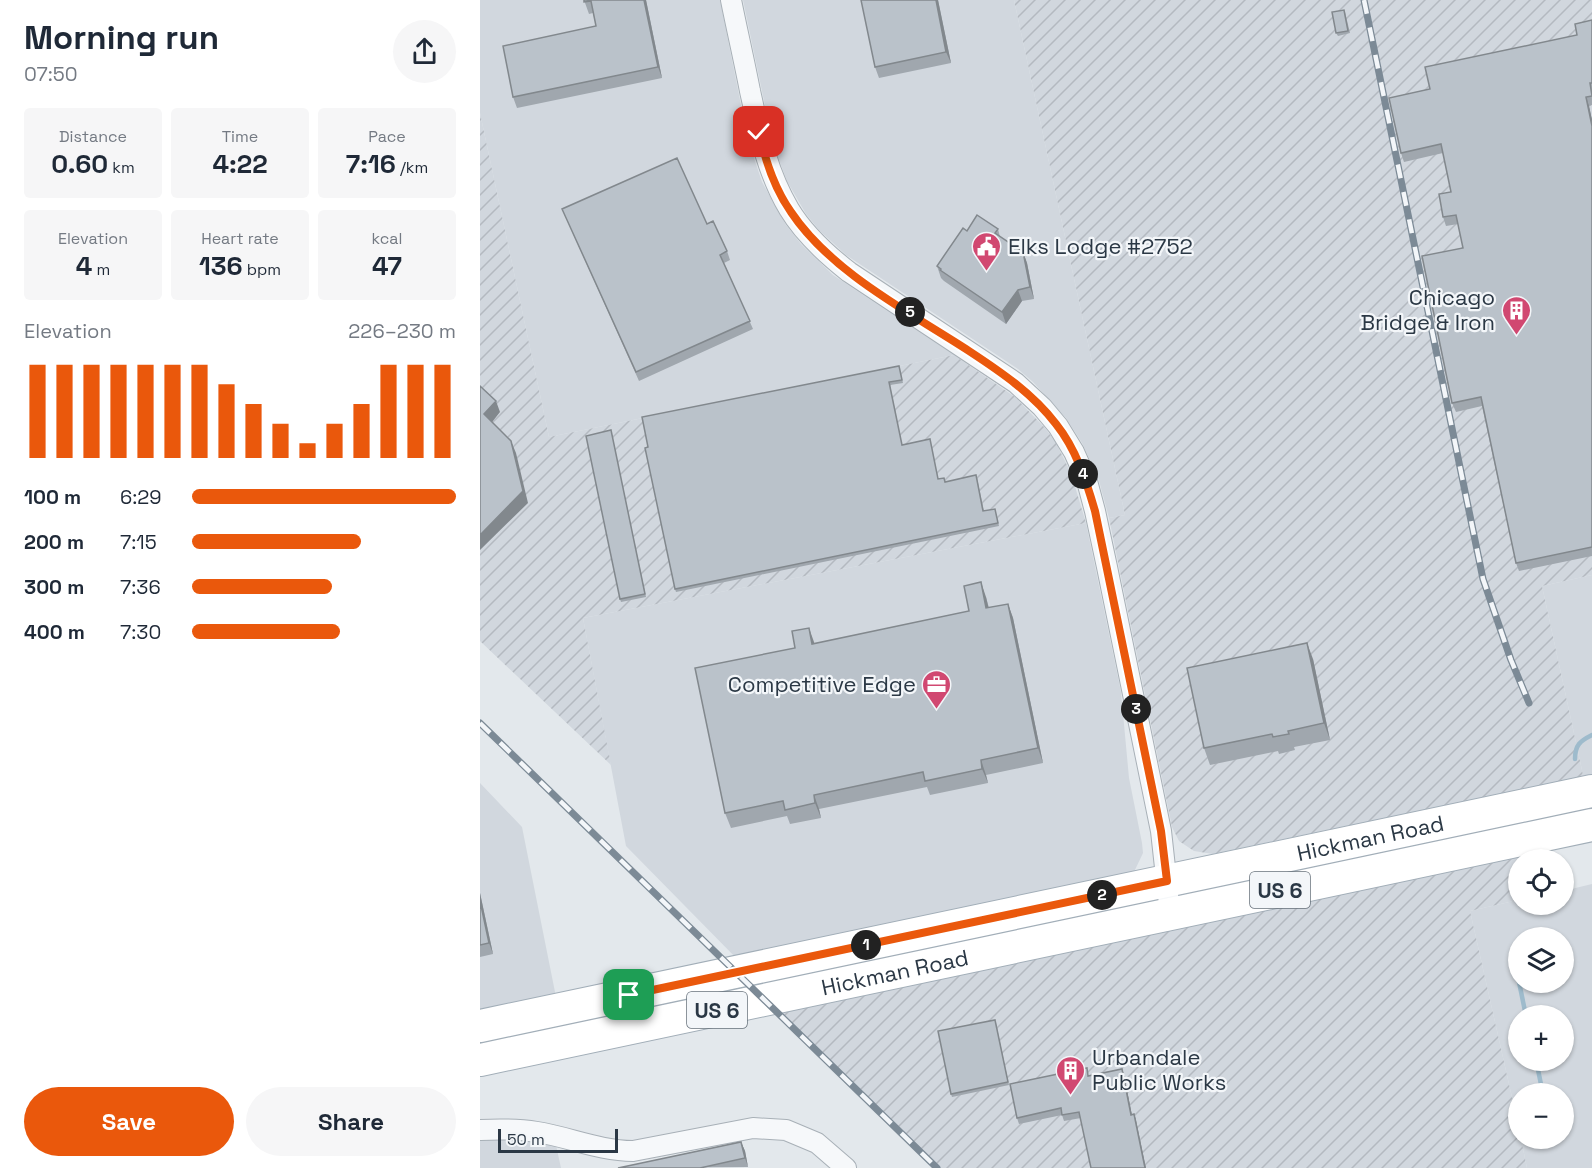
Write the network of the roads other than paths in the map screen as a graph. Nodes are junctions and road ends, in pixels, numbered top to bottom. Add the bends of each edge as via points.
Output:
1 (731, 0) edge
2 (1592, 791) edge
3 (1592, 825) edge
4 (1167, 881) junction
5 (1170, 913) junction
6 (480, 1026) edge
7 (480, 1060) edge
8 (480, 1130) edge
9 (846, 1168) edge

1 - 4 street via 763,151 773,180 808,236 849,272 1016,383 1042,406 1074,452 1095,511 1161,831
2 - 4 main road, Hickman Road / US 6
3 - 5 main road, Hickman Road / US 6
4 - 5 street
4 - 6 main road, Hickman Road / US 6
5 - 7 main road, Hickman Road / US 6
8 - 9 street via 536,1132 614,1151 633,1151 753,1128 786,1130 817,1143

